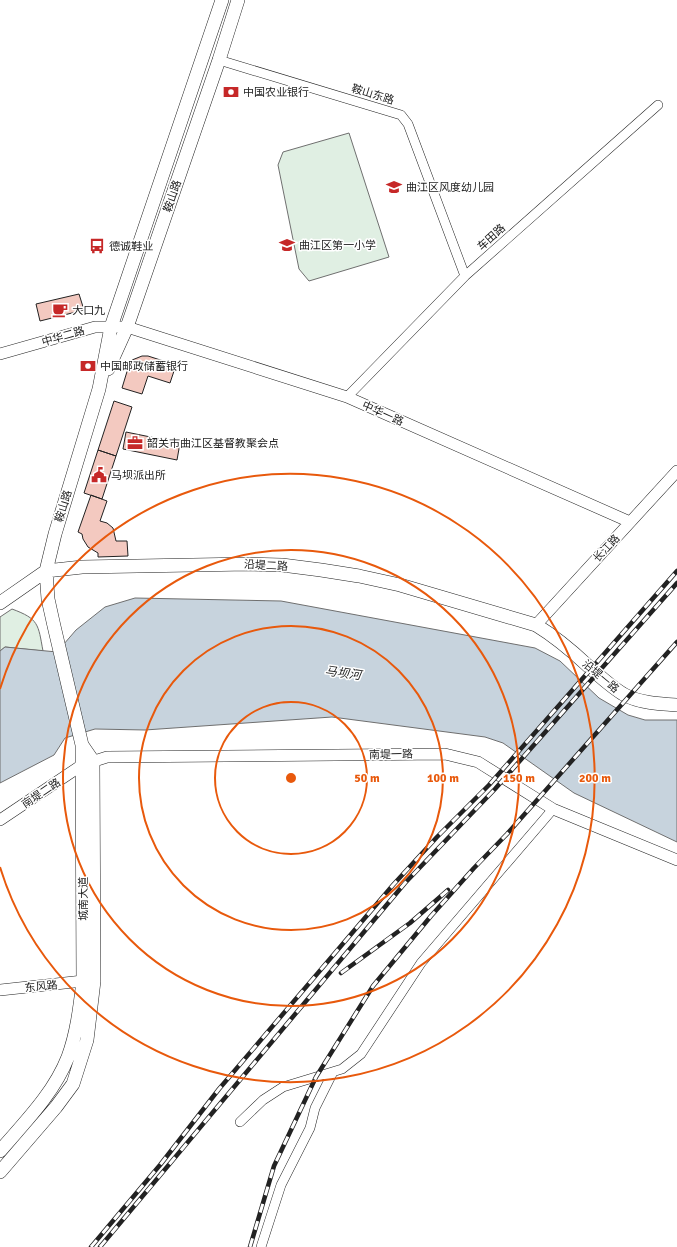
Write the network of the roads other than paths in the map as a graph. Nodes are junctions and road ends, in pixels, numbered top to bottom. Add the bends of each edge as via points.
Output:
1 (222, 0) edge
2 (238, 0) edge
3 (219, 60) junction
4 (658, 105) dead end
5 (465, 276) junction
6 (111, 327) junction
7 (127, 327) junction
8 (0, 354) edge
9 (99, 389) junction
10 (347, 397) junction
11 (677, 471) edge
12 (630, 522) junction
13 (46, 571) junction
14 (0, 603) edge
15 (536, 625) junction
16 (54, 626) joint
17 (677, 704) edge
18 (88, 763) junction
19 (553, 810) junction
20 (0, 820) edge
21 (677, 860) edge
22 (83, 981) junction
23 (0, 990) edge
24 (333, 1072) junction
25 (240, 1122) dead end
26 (0, 1151) edge
27 (0, 1172) edge
28 (261, 1247) edge

1 - 6 main road, 鞍山路
2 - 3 main road, 鞍山路
3 - 5 street, 鞍山东路 via 396,114 404,119
3 - 7 main road, 鞍山路
4 - 5 street, 车田路
5 - 10 street, 车田路
6 - 7 street, 中华二路
6 - 8 street, 中华二路 via 95,327
6 - 9 main road, 鞍山路
7 - 9 main road, 鞍山路
7 - 10 street, 中华一路
9 - 13 main road, 鞍山路
10 - 12 street, 中华一路
11 - 12 street, 长江路
12 - 15 street, 长江路
13 - 14 main road, 沿堤二路
13 - 15 main road, 沿堤二路 via 82,567 282,565 400,585
13 - 16 main road, 鞍山路 via 48,599
15 - 17 main road, 沿堤一路 via 623,694 641,701
16 - 18 main road, 城南大道
18 - 19 street, 南堤一路 via 107,757 445,754 478,762
18 - 20 street, 南堤二路
18 - 22 main road, 城南大道
18 - 27 main road via 94,981 87,1040 73,1084
19 - 21 street, 南堤一路
19 - 24 street via 421,963 360,1054 342,1069
22 - 23 street, 东风路
22 - 26 main road, 城南大道 via 74,1037 59,1076 43,1100
24 - 25 street via 283,1087 263,1100
24 - 28 street via 315,1108 310,1128 281,1185

